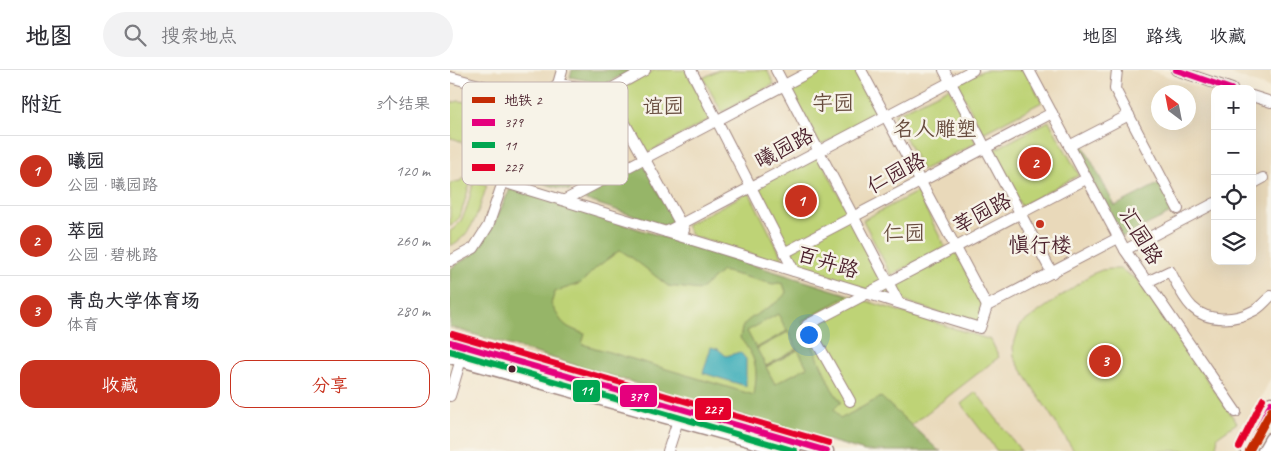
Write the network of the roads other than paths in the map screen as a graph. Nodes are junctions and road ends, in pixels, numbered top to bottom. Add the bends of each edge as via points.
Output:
1 (645, 70) edge
2 (691, 70) edge
3 (776, 70) edge
4 (812, 70) edge
5 (861, 70) edge
6 (944, 70) edge
7 (973, 70) edge
8 (1029, 70) edge
9 (1117, 70) edge
10 (1176, 70) edge
11 (450, 77) edge
12 (468, 82) edge
13 (622, 82) edge
14 (951, 82) junction
15 (784, 85) junction
16 (1220, 85) edge
17 (1256, 97) edge
18 (1271, 102) edge
19 (1052, 113) junction
20 (1129, 114) junction
21 (886, 116) junction
22 (717, 120) junction
23 (628, 128) edge
24 (1069, 146) junction
25 (986, 148) junction
26 (818, 151) junction
27 (645, 158) junction
28 (628, 167) edge
29 (1263, 178) dead end
30 (1086, 179) junction
31 (921, 181) junction
32 (1256, 182) edge
33 (502, 185) edge
34 (513, 185) edge
35 (593, 185) edge
36 (751, 187) junction
37 (564, 200) junction
38 (1211, 205) edge
39 (1178, 209) dead end
40 (1020, 213) junction
41 (853, 217) junction
42 (681, 224) junction
43 (666, 232) junction
44 (689, 238) junction
45 (1118, 238) junction
46 (956, 247) junction
47 (1125, 250) junction
48 (784, 253) junction
49 (450, 261) edge
50 (794, 271) junction
51 (1052, 273) junction
52 (888, 282) junction
53 (1147, 282) junction
54 (868, 293) junction
55 (1271, 296) edge
56 (899, 303) junction
57 (987, 306) junction
58 (450, 342) edge
59 (465, 346) junction
60 (455, 359) edge
61 (450, 396) edge
62 (850, 401) dead end
63 (1271, 403) edge
64 (1236, 412) dead end
65 (681, 414) junction
66 (1271, 439) edge
67 (668, 451) edge
68 (788, 451) edge
69 (827, 451) edge
70 (1247, 451) edge
71 (1264, 451) edge

1 - 13 street
2 - 22 street
3 - 15 street
4 - 15 street
5 - 21 street
6 - 14 street
7 - 14 street, 曦园路
8 - 19 street, 汇园路
9 - 20 street via 1115,88
10 - 16 street
11 - 12 street
14 - 21 street, 曦园路
14 - 25 street
15 - 22 street
15 - 26 street
17 - 18 street
19 - 24 street, 汇园路
19 - 25 street, 仁园路
20 - 24 street
20 - 39 street
21 - 26 street, 曦园路
21 - 31 street
22 - 27 street
22 - 36 street
23 - 27 street
24 - 30 street, 汇园路
25 - 31 street, 仁园路
25 - 40 street
26 - 36 street, 曦园路
26 - 41 street
27 - 28 street
27 - 42 street
29 - 32 street
30 - 40 street, 莘园路
30 - 45 street, 汇园路
31 - 41 street, 仁园路
31 - 46 street
33 - 49 street via 488,226 474,248
34 - 37 street, 百卉路
35 - 37 street
36 - 42 street, 曦园路
36 - 48 street
37 - 43 street, 百卉路
38 - 47 street
40 - 46 street, 莘园路
40 - 51 street
41 - 48 street, 仁园路
41 - 52 street
42 - 43 street, 曦园路
42 - 44 street
43 - 44 street, 百卉路
44 - 50 street, 百卉路
45 - 47 street, 汇园路
45 - 51 street
46 - 52 street, 莘园路
46 - 57 street
47 - 53 street, 汇园路
48 - 50 street
50 - 54 street, 百卉路
51 - 57 street
52 - 54 street, 莘园路
52 - 56 street
53 - 55 street via 1170,271 1192,307 1209,317 1237,318 1255,311
53 - 64 street, 汇园路
54 - 56 street, 百卉路
54 - 62 street, 莘园路 via 807,324
56 - 57 street, 百卉路 via 980,328
58 - 59 main road
59 - 60 street
59 - 65 main road
60 - 61 street
60 - 65 main road
63 - 70 main road
65 - 67 street
65 - 68 main road
65 - 69 main road
66 - 71 main road

